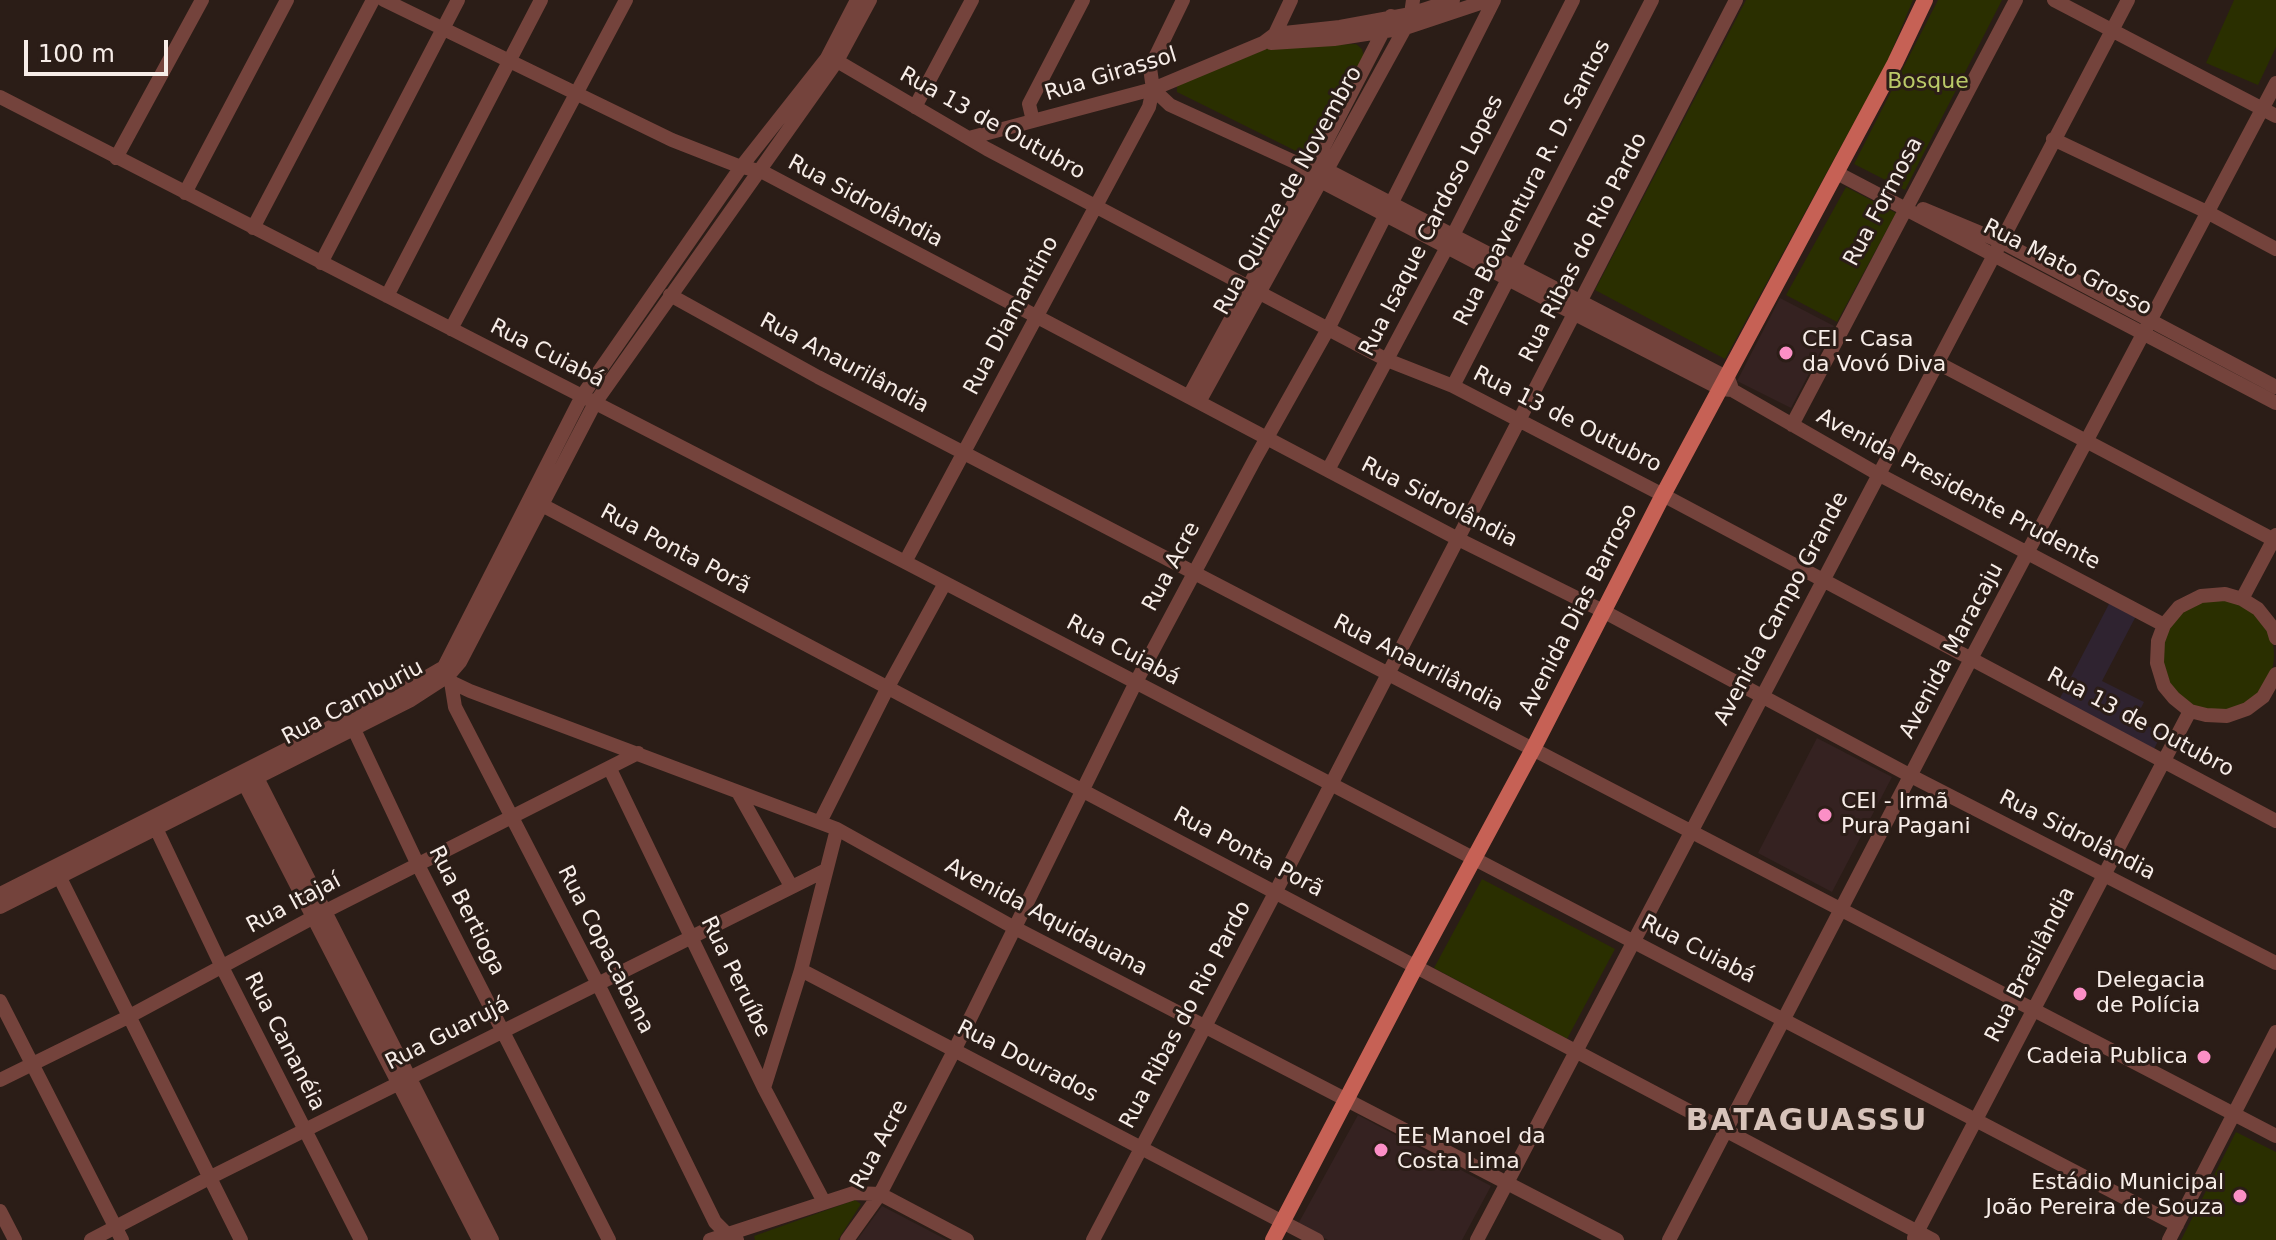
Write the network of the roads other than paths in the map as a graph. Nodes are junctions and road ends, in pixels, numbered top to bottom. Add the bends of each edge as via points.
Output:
1 (202, 0) edge
2 (287, 0) edge
3 (373, 0) edge
4 (384, 0) edge
5 (458, 0) edge
6 (541, 0) edge
7 (626, 0) edge
8 (857, 0) edge
9 (870, 0) edge
10 (972, 0) edge
11 (1083, 0) edge
12 (1183, 0) edge
13 (1291, 0) edge
14 (1453, 0) edge
15 (1492, 0) edge
16 (1573, 0) edge
17 (1652, 0) edge
18 (1736, 0) edge
19 (1925, 0) edge
20 (2016, 0) edge
21 (2054, 0) edge
22 (2128, 0) edge
23 (1410, 14) edge
24 (1391, 16) junction
25 (444, 27) junction
26 (1383, 30) junction
27 (2111, 31) junction
28 (1271, 40) junction
29 (509, 61) junction
30 (837, 61) junction
31 (2276, 83) edge
32 (1153, 89) junction
33 (576, 95) junction
34 (0, 97) edge
35 (915, 107) junction
36 (2262, 109) junction
37 (2276, 116) edge
38 (1033, 121) junction
39 (969, 138) junction
40 (2053, 139) junction
41 (116, 158) junction
42 (741, 167) junction
43 (1314, 170) junction
44 (1838, 170) junction
45 (761, 171) junction
46 (185, 193) junction
47 (1906, 206) junction
48 (1096, 207) junction
49 (1388, 208) junction
50 (2207, 212) junction
51 (253, 228) junction
52 (1450, 241) junction
53 (1998, 248) junction
54 (2276, 249) edge
55 (321, 263) junction
56 (1511, 273) junction
57 (1253, 289) junction
58 (670, 295) junction
59 (387, 296) junction
60 (1578, 308) junction
61 (1037, 317) junction
62 (2148, 327) junction
63 (451, 329) junction
64 (1328, 329) junction
65 (1387, 360) junction
66 (1936, 362) junction
67 (1453, 386) junction
68 (1727, 386) junction
69 (2276, 387) edge
70 (589, 399) junction
71 (1194, 399) junction
72 (2276, 403) edge
73 (1519, 422) junction
74 (1792, 425) junction
75 (1267, 438) junction
76 (2086, 441) junction
77 (964, 453) junction
78 (1328, 470) junction
79 (1878, 474) junction
80 (1663, 495) junction
81 (542, 505) junction
82 (1458, 539) junction
83 (2275, 539) edge
84 (2027, 553) junction
85 (905, 562) junction
86 (1194, 572) junction
87 (1823, 578) junction
88 (945, 583) junction
89 (491, 589) junction
90 (2242, 599) junction
91 (1603, 611) junction
92 (2164, 625) junction
93 (2276, 638) edge
94 (1972, 657) junction
95 (1389, 674) junction
96 (448, 675) junction
97 (1136, 682) junction
98 (2274, 683) edge
99 (888, 687) junction
100 (1761, 698) junction
101 (2190, 711) junction
102 (351, 723) junction
103 (1533, 749) junction
104 (638, 753) junction
105 (2163, 762) junction
106 (610, 769) junction
107 (248, 776) junction
108 (1911, 776) junction
109 (1331, 784) junction
110 (1082, 790) junction
111 (738, 792) junction
112 (512, 817) junction
113 (2276, 821) edge
114 (820, 822) junction
115 (153, 823) junction
116 (837, 829) junction
117 (1691, 831) junction
118 (1475, 858) junction
119 (418, 865) junction
120 (826, 870) junction
121 (57, 872) junction
122 (2103, 874) junction
123 (791, 886) junction
124 (1275, 893) junction
125 (0, 894) edge
126 (0, 907) edge
127 (1842, 910) junction
128 (318, 915) junction
129 (1013, 927) junction
130 (691, 936) junction
131 (1633, 942) junction
132 (2276, 963) edge
133 (1416, 966) junction
134 (222, 967) junction
135 (801, 970) junction
136 (598, 984) junction
137 (0, 1001) edge
138 (2034, 1010) junction
139 (128, 1017) junction
140 (1785, 1020) junction
141 (1205, 1026) junction
142 (503, 1031) junction
143 (2276, 1032) edge
144 (955, 1049) junction
145 (1575, 1053) junction
146 (33, 1064) junction
147 (0, 1080) edge
148 (404, 1081) junction
149 (764, 1088) junction
150 (1348, 1099) junction
151 (2235, 1114) junction
152 (1976, 1120) junction
153 (305, 1132) junction
154 (1725, 1132) junction
155 (2276, 1136) edge
156 (1142, 1146) junction
157 (211, 1177) junction
158 (1507, 1183) junction
159 (880, 1194) junction
160 (824, 1202) junction
161 (0, 1211) edge
162 (1282, 1222) junction
163 (2177, 1225) junction
164 (119, 1234) edge
165 (1915, 1236) edge
166 (732, 1237) edge
167 (15, 1240) edge
168 (91, 1240) edge
169 (241, 1240) edge
170 (361, 1240) edge
171 (479, 1240) edge
172 (492, 1240) edge
173 (609, 1240) edge
174 (710, 1240) edge
175 (847, 1240) edge
176 (967, 1240) edge
177 (1093, 1240) edge
178 (1273, 1240) edge
179 (1317, 1240) edge
180 (1477, 1240) edge
181 (1617, 1240) edge
182 (1669, 1240) edge
183 (1933, 1240) edge
184 (2169, 1240) edge

1 - 41 street
2 - 46 street
3 - 51 street
4 - 25 street, Rua Sidrolândia
5 - 25 street
6 - 29 street
7 - 33 street
8 - 42 street via 827,58
9 - 30 street
10 - 35 street
11 - 38 street via 1029,104
12 - 32 street, Rua Diamantino via 1150,68
13 - 28 street
14 - 23 street, Rua Girassol
15 - 23 street, Rua Girassol
15 - 49 street, Rua Acre
16 - 52 street, Rua Isaque Cardoso Lopes
17 - 56 street, Rua Boaventura R. D. Santos
18 - 60 street, Rua Ribas do Rio Pardo
19 - 44 main road, Avenida Dias Barroso
20 - 47 street, Rua Formosa
21 - 27 street
22 - 27 street, Avenida Campo Grande
23 - 24 street, Rua Girassol
23 - 26 street, Rua Girassol
23 - 43 street, Rua Quinze de Novembro
24 - 26 street, Rua Quinze de Novembro
24 - 28 street, Rua Girassol
25 - 29 street, Rua Sidrolândia
25 - 55 street
26 - 28 street, Rua Girassol via 1334,39
26 - 43 street, Rua Quinze de Novembro
27 - 36 street
27 - 40 street, Avenida Campo Grande
28 - 32 street, Rua Girassol
29 - 33 street, Rua Sidrolândia
29 - 59 street
30 - 35 street, Rua 13 de Outubro
30 - 45 street
31 - 36 street, Avenida Maracaju
32 - 38 street, Rua Girassol
32 - 43 street, Avenida Presidente Prudente via 1170,105
32 - 48 street, Rua Diamantino via 1149,107
33 - 42 street, Rua Sidrolândia
33 - 63 street
34 - 41 street, Rua Cuiabá
35 - 39 street, Rua 13 de Outubro
36 - 37 street
36 - 50 street, Avenida Maracaju
38 - 39 street, Rua Girassol
39 - 48 street, Rua 13 de Outubro
40 - 50 street
40 - 53 street, Avenida Campo Grande
41 - 46 street, Rua Cuiabá
42 - 45 street, Rua Sidrolândia
42 - 70 street
43 - 49 street, Avenida Presidente Prudente
43 - 57 street, Rua Quinze de Novembro
44 - 47 street, Rua Mato Grosso
44 - 68 main road, Avenida Dias Barroso
45 - 58 street
45 - 61 street, Rua Sidrolândia
46 - 51 street, Rua Cuiabá
47 - 53 street, Rua Mato Grosso
47 - 74 street, Rua Formosa
48 - 57 street, Rua 13 de Outubro
48 - 61 street, Rua Diamantino
49 - 52 street, Avenida Presidente Prudente
49 - 64 street, Rua Acre
50 - 54 street
50 - 62 street, Avenida Maracaju
51 - 55 street, Rua Cuiabá
52 - 56 street, Avenida Presidente Prudente
52 - 65 street, Rua Isaque Cardoso Lopes
53 - 62 street, Rua Mato Grosso via 2112,319
53 - 66 street, Avenida Campo Grande
55 - 59 street, Rua Cuiabá
56 - 60 street, Avenida Presidente Prudente
56 - 67 street, Rua Boaventura R. D. Santos
57 - 64 street, Rua 13 de Outubro
57 - 71 street, Rua Quinze de Novembro
58 - 70 street
58 - 77 street, Rua Anaurilândia
59 - 63 street, Rua Cuiabá
60 - 68 street, Avenida Presidente Prudente
60 - 73 street, Rua Ribas do Rio Pardo
61 - 71 street, Rua Sidrolândia
61 - 77 street, Rua Diamantino
62 - 69 street, Rua Mato Grosso
62 - 72 street, Rua Mato Grosso
62 - 76 street, Avenida Maracaju
63 - 70 street, Rua Cuiabá
64 - 65 street, Rua 13 de Outubro
64 - 75 street, Rua Acre
65 - 67 street, Rua 13 de Outubro
65 - 78 street, Rua Isaque Cardoso Lopes
66 - 76 street
66 - 79 street, Avenida Campo Grande
67 - 73 street, Rua 13 de Outubro
68 - 74 street, Avenida Presidente Prudente
68 - 80 main road, Avenida Dias Barroso
70 - 81 street, Rua Camburiu
70 - 85 street, Rua Cuiabá
70 - 89 street, Rua Camburiu
71 - 75 street, Rua Sidrolândia
73 - 80 street, Rua 13 de Outubro
73 - 82 street, Rua Ribas do Rio Pardo
74 - 79 street, Avenida Presidente Prudente
75 - 78 street, Rua Sidrolândia
75 - 86 street, Rua Acre
76 - 83 street
76 - 84 street, Avenida Maracaju
77 - 85 street, Rua Diamantino
77 - 86 street, Rua Anaurilândia
78 - 82 street, Rua Sidrolândia
79 - 84 street, Avenida Presidente Prudente
79 - 87 street, Avenida Campo Grande
80 - 87 street, Rua 13 de Outubro
80 - 91 main road, Avenida Dias Barroso
81 - 89 street, Rua Camburiu
81 - 99 street, Rua Ponta Porã
82 - 91 street, Rua Sidrolândia
82 - 95 street, Rua Ribas do Rio Pardo
83 - 90 street
84 - 92 street, Avenida Presidente Prudente
84 - 94 street, Avenida Maracaju
85 - 88 street, Rua Cuiabá
86 - 95 street, Rua Anaurilândia
86 - 97 street, Rua Acre
87 - 94 street, Rua 13 de Outubro
87 - 100 street, Avenida Campo Grande
88 - 97 street, Rua Cuiabá
88 - 99 street
89 - 96 street, Rua Camburiu via 460,662
90 - 92 street via 2201,596 2179,607
90 - 93 street via 2258,609
91 - 100 street, Rua Sidrolândia
91 - 103 main road, Avenida Dias Barroso
92 - 101 street via 2157,663 2164,686
94 - 105 street, Rua 13 de Outubro
94 - 108 street, Avenida Maracaju
95 - 103 street, Rua Anaurilândia
95 - 109 street, Rua Ribas do Rio Pardo
96 - 102 street, Rua Camburiu via 411,700
96 - 104 street, Avenida Aquidauana
96 - 112 street, Rua Copacabana via 455,707
97 - 109 street, Rua Cuiabá
97 - 110 street, Rua Acre
98 - 101 street via 2247,709 2227,716
99 - 110 street, Rua Ponta Porã
99 - 114 street
100 - 108 street, Rua Sidrolândia
100 - 117 street, Avenida Campo Grande
101 - 105 street, Rua Brasilândia
102 - 107 street, Rua Camburiu
102 - 119 street, Rua Bertioga
103 - 117 street, Rua Anaurilândia
103 - 118 main road, Avenida Dias Barroso
104 - 106 street, Rua Itajaí
104 - 111 street, Avenida Aquidauana
105 - 113 street, Rua 13 de Outubro
105 - 122 street, Rua Brasilândia
106 - 112 street, Rua Itajaí
106 - 130 street, Rua Peruíbe
107 - 115 street, Rua Camburiu
107 - 128 street
108 - 122 street, Rua Sidrolândia
108 - 127 street, Avenida Maracaju
109 - 118 street, Rua Cuiabá
109 - 124 street, Rua Ribas do Rio Pardo
110 - 124 street, Rua Ponta Porã
110 - 129 street, Rua Acre
111 - 114 street, Avenida Aquidauana
111 - 123 street
112 - 119 street, Rua Itajaí
112 - 136 street, Rua Copacabana
114 - 116 street, Avenida Aquidauana
115 - 121 street, Rua Camburiu
115 - 134 street, Rua Cananéia
116 - 120 street
116 - 129 street, Avenida Aquidauana
117 - 127 street, Rua Anaurilândia
117 - 131 street, Avenida Campo Grande
118 - 131 street, Rua Cuiabá
118 - 133 main road, Avenida Dias Barroso
119 - 128 street, Rua Itajaí
119 - 142 street, Rua Bertioga
120 - 123 street, Rua Guarujá
120 - 135 street
121 - 125 street, Rua Camburiu
121 - 126 street, Rua Camburiu
121 - 139 street
122 - 132 street, Rua Sidrolândia
122 - 138 street, Rua Brasilândia
123 - 130 street, Rua Guarujá
124 - 133 street, Rua Ponta Porã
124 - 141 street, Rua Ribas do Rio Pardo
127 - 138 street, Rua Anaurilândia
127 - 140 street, Avenida Maracaju
128 - 134 street, Rua Itajaí
128 - 148 street
129 - 141 street, Avenida Aquidauana
129 - 144 street, Rua Acre
130 - 136 street, Rua Guarujá
130 - 149 street, Rua Peruíbe
131 - 140 street, Rua Cuiabá
131 - 145 street, Avenida Campo Grande
133 - 145 street, Rua Ponta Porã
133 - 150 main road, Avenida Dias Barroso
134 - 139 street, Rua Itajaí
134 - 153 street, Rua Cananéia
135 - 144 street, Rua Dourados
135 - 149 street
136 - 142 street, Rua Guarujá
136 - 166 street, Rua Copacabana via 715,1222
137 - 146 street
138 - 151 street, Rua Anaurilândia
138 - 152 street, Rua Brasilândia
139 - 146 street, Rua Itajaí
139 - 157 street
140 - 152 street, Rua Cuiabá
140 - 154 street, Avenida Maracaju
141 - 150 street, Avenida Aquidauana
141 - 156 street, Rua Ribas do Rio Pardo
142 - 148 street, Rua Guarujá
142 - 173 street, Rua Bertioga
143 - 151 street
144 - 156 street, Rua Dourados
144 - 159 street, Rua Acre
145 - 154 street, Rua Ponta Porã
145 - 158 street, Avenida Campo Grande
146 - 147 street, Rua Itajaí
146 - 164 street
148 - 153 street, Rua Guarujá
148 - 171 street
148 - 172 street
149 - 160 street, Rua Peruíbe
150 - 158 street, Avenida Aquidauana
150 - 162 main road, Avenida Dias Barroso
151 - 155 street, Rua Anaurilândia
151 - 163 street
152 - 163 street, Rua Cuiabá
152 - 165 street, Rua Brasilândia
153 - 157 street, Rua Guarujá
153 - 170 street, Rua Cananéia
154 - 165 street, Rua Ponta Porã
154 - 182 street, Avenida Maracaju
156 - 162 street, Rua Dourados
156 - 177 street, Rua Ribas do Rio Pardo
157 - 164 street, Rua Guarujá
157 - 169 street
158 - 180 street, Avenida Campo Grande
158 - 181 street, Avenida Aquidauana
159 - 160 street via 854,1193
159 - 175 street, Rua Acre
159 - 176 street
160 - 166 street
161 - 167 street
162 - 178 main road, Avenida Dias Barroso
162 - 179 street, Rua Dourados
163 - 184 street
164 - 168 street, Rua Guarujá
165 - 183 street, Rua Ponta Porã
166 - 174 street

